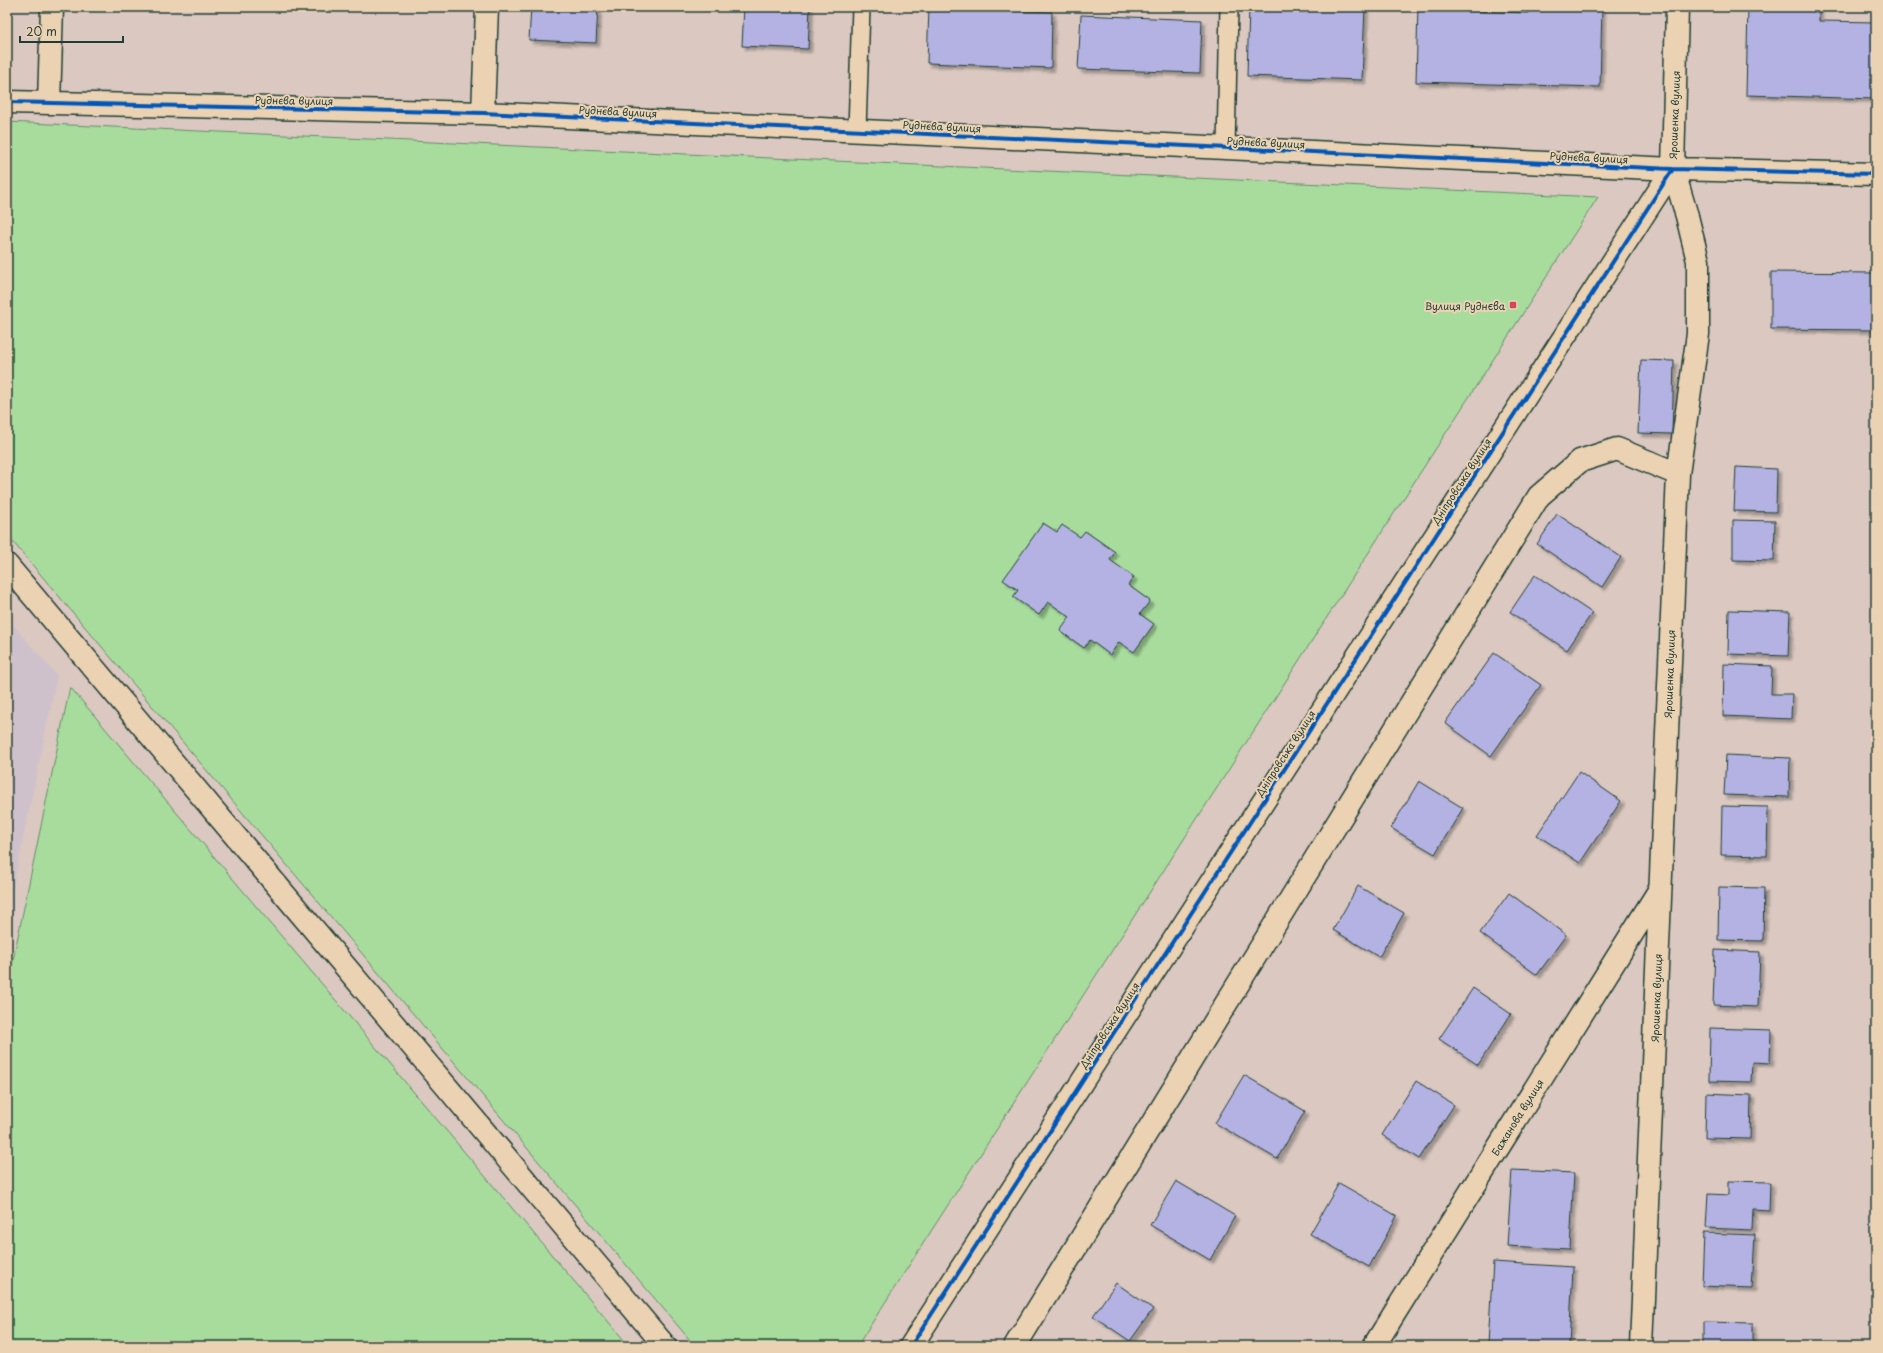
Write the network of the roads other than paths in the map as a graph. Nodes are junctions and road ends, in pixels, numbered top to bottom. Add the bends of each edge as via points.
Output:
1 (52, 7) edge
2 (487, 7) edge
3 (860, 7) edge
4 (1229, 7) edge
5 (1677, 7) edge
6 (7, 102) edge
7 (49, 103) junction
8 (484, 112) junction
9 (857, 130) junction
10 (1226, 148) junction
11 (1673, 169) junction
12 (1876, 174) edge
13 (1678, 474) junction
14 (7, 565) edge
15 (1660, 888) junction
16 (665, 1346) edge
17 (911, 1346) edge
18 (1015, 1346) edge
19 (1374, 1346) edge
20 (1641, 1346) edge

1 - 7 street
2 - 8 street
3 - 9 lane
4 - 10 lane
5 - 11 street, Ярошенка вулиця
6 - 7 street, Руднєва вулиця
7 - 8 street, Руднєва вулиця
8 - 9 street, Руднєва вулиця
9 - 10 street, Руднєва вулиця
10 - 11 street, Руднєва вулиця
11 - 12 street, Руднєва вулиця
11 - 13 street, Ярошенка вулиця via 1688,216 1698,261 1698,334
11 - 17 street, Дніпровська вулиця
13 - 15 street, Ярошенка вулиця
13 - 18 street via 1617,449 1580,461 1539,496
14 - 16 street
15 - 19 street, Бажанова вулиця
15 - 20 street, Ярошенка вулиця

